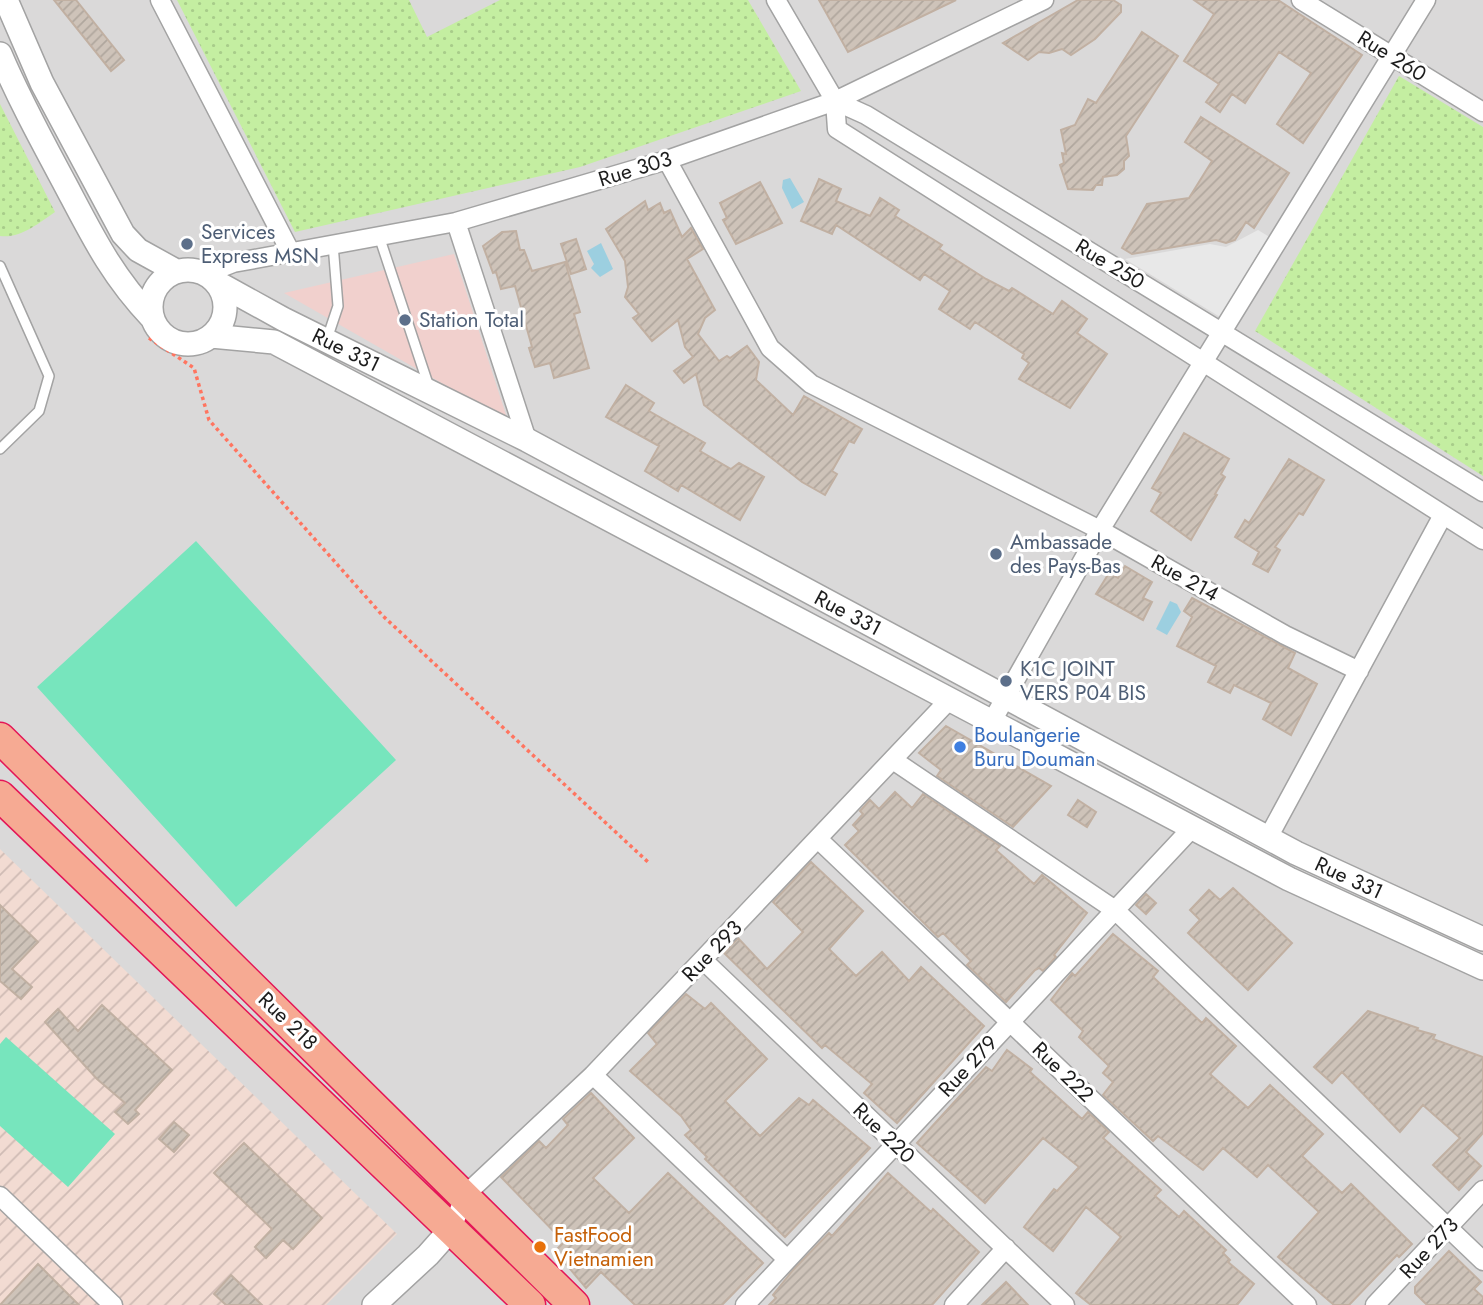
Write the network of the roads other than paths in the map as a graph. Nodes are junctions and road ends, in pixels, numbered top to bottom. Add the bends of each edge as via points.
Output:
1 (6, 0) edge
2 (160, 0) edge
3 (775, 0) edge
4 (1044, 0) edge
5 (1301, 0) edge
6 (1426, 0) edge
7 (0, 54) edge
8 (1391, 56) junction
9 (835, 101) junction
10 (1483, 112) edge
11 (667, 160) junction
12 (456, 222) junction
13 (379, 236) junction
14 (333, 244) junction
15 (291, 253) junction
16 (0, 266) edge
17 (176, 271) junction
18 (210, 278) junction
19 (146, 323) junction
20 (1222, 333) junction
21 (211, 336) junction
22 (327, 340) junction
23 (1204, 363) junction
24 (431, 392) junction
25 (527, 440) junction
26 (0, 449) edge
27 (1483, 492) edge
28 (1443, 515) junction
29 (1100, 530) junction
30 (1483, 540) edge
31 (1360, 671) junction
32 (950, 699) junction
33 (1006, 699) junction
34 (991, 723) junction
35 (0, 738) edge
36 (893, 760) junction
37 (0, 796) edge
38 (1192, 828) junction
39 (1269, 836) junction
40 (818, 839) junction
41 (1115, 910) junction
42 (1483, 939) edge
43 (703, 960) junction
44 (1483, 968) edge
45 (1010, 1022) junction
46 (593, 1075) junction
47 (895, 1143) junction
48 (1483, 1190) edge
49 (465, 1195) junction
50 (0, 1196) edge
51 (452, 1228) junction
52 (1448, 1228) junction
53 (1006, 1248) junction
54 (787, 1259) junction
55 (1483, 1261) edge
56 (113, 1305) edge
57 (374, 1305) edge
58 (530, 1305) edge
59 (575, 1305) edge
60 (745, 1305) edge
61 (954, 1305) edge
62 (1065, 1305) edge
63 (1307, 1305) edge
64 (1375, 1305) edge

1 - 17 street via 42,83 123,234 138,250
2 - 15 street
3 - 9 street
4 - 9 street, Rue 303
5 - 8 street, Rue 260
6 - 8 street
7 - 19 street via 17,96 105,260
8 - 10 street, Rue 260
8 - 20 street
9 - 11 street, Rue 303
9 - 20 street, Rue 250 via 866,115
9 - 23 street via 837,129
11 - 12 street, Rue 303
11 - 29 street, Rue 214 via 770,348 811,384
12 - 13 street, Rue 303
12 - 25 street
13 - 14 street, Rue 303
13 - 24 lane
14 - 15 street, Rue 303
14 - 22 lane via 338,306
15 - 18 street, Rue 303 via 233,263
16 - 26 lane via 49,376 39,411
17 - 18 street via 191,270
17 - 19 street via 155,289
18 - 21 street via 223,296 225,310
18 - 22 street, Rue 331
19 - 21 street via 177,342 199,342
20 - 23 street
20 - 27 street, Rue 250
21 - 32 street, Rue 331 via 274,342
22 - 24 street, Rue 331
23 - 28 street
23 - 29 street
24 - 25 street, Rue 331
25 - 33 street, Rue 331
28 - 30 street
28 - 31 street
29 - 31 street, Rue 214 via 1285,635
29 - 33 street
31 - 39 street
32 - 34 street, Rue 331
32 - 36 street, Rue 293
33 - 34 street
33 - 39 street, Rue 331
34 - 38 street, Rue 331
35 - 49 highway, Rue 218
36 - 40 street, Rue 293
36 - 41 street
37 - 51 highway, Rue 218
38 - 41 street, Rue 279
38 - 44 street, Rue 331 via 1289,879
39 - 42 street, Rue 331 via 1296,853
40 - 43 street, Rue 293
40 - 45 street, Rue 222
41 - 45 street, Rue 279
41 - 52 street
43 - 46 street, Rue 293
43 - 47 street, Rue 220
45 - 47 street, Rue 279
45 - 63 street, Rue 222
46 - 49 street, Rue 293
46 - 54 street
47 - 53 street, Rue 220
47 - 54 street, Rue 279
48 - 52 street, Rue 273
49 - 51 street
49 - 59 highway, Rue 218
50 - 56 street
51 - 57 street
51 - 58 highway, Rue 218
52 - 55 street
52 - 64 street, Rue 273
53 - 61 street
53 - 62 street, Rue 220
54 - 60 street, Rue 279

